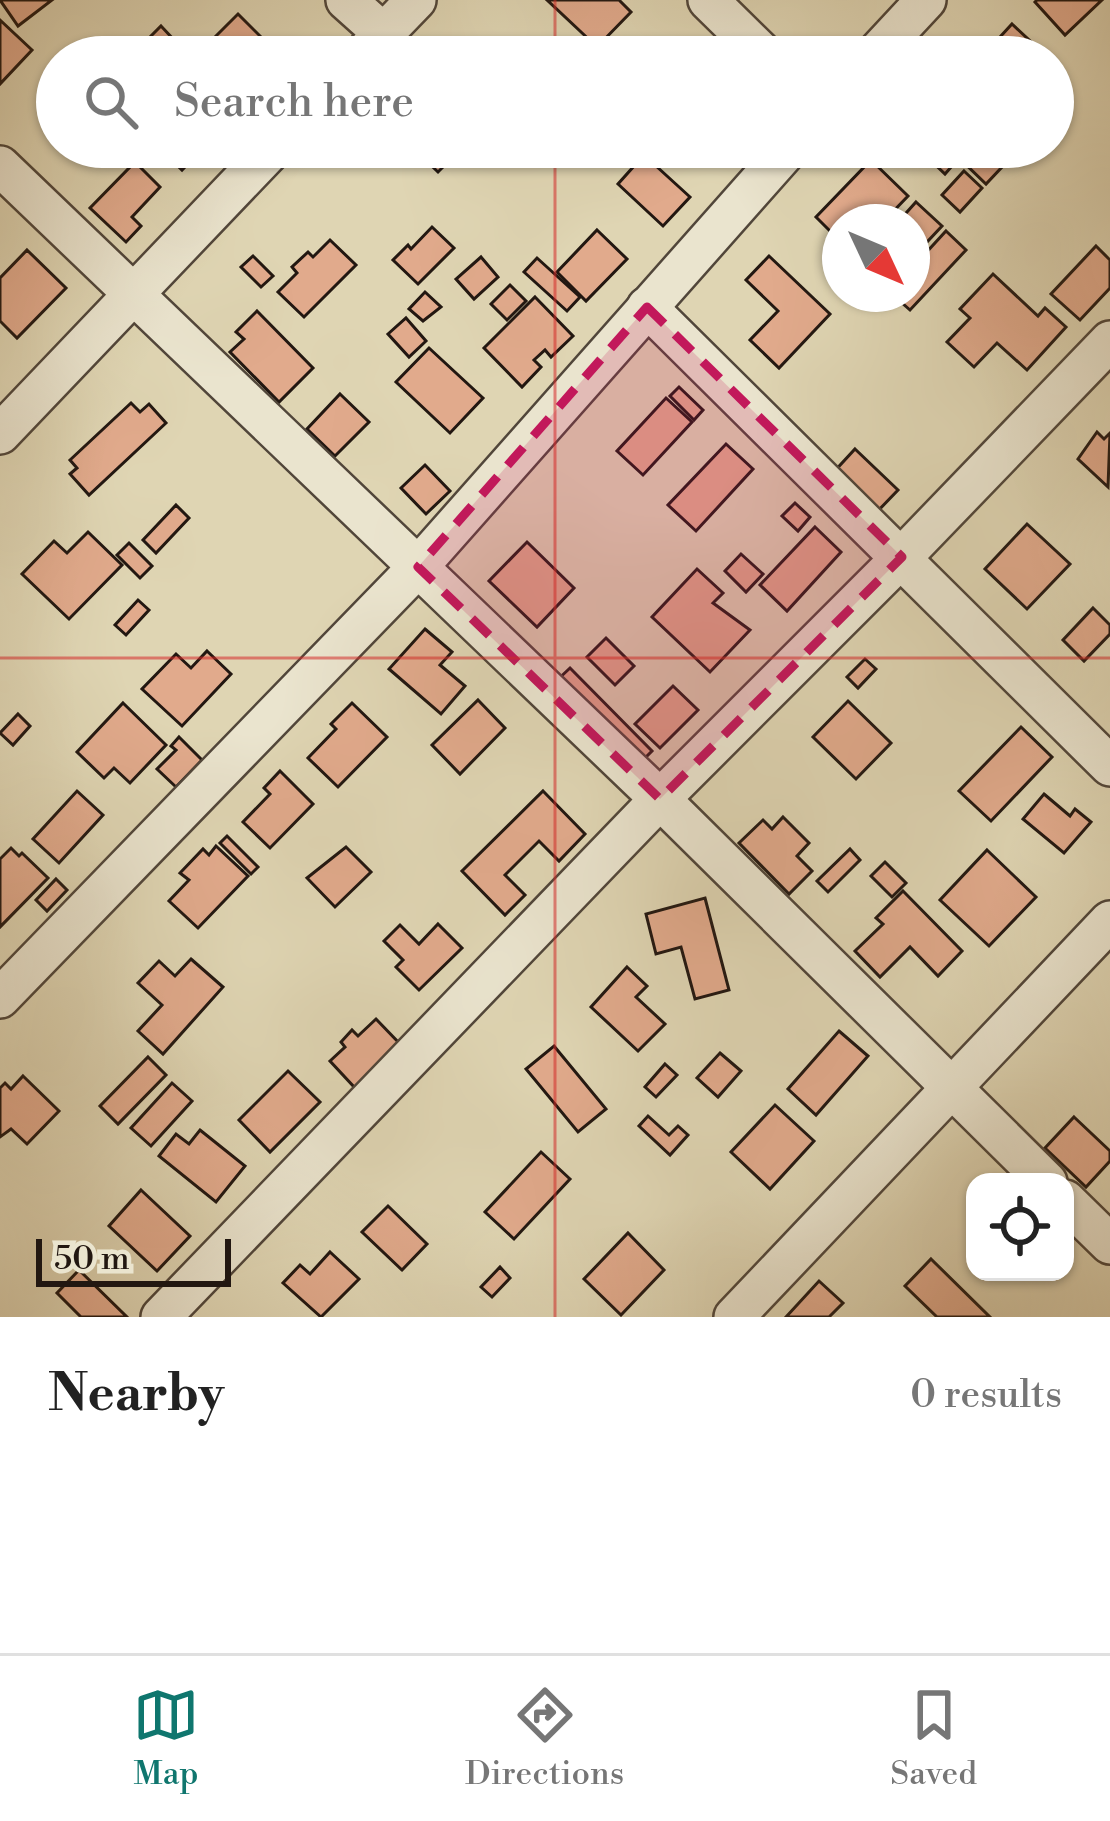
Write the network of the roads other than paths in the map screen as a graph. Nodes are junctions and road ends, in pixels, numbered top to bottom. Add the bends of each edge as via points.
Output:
1 (346, 0) edge
2 (416, 0) edge
3 (708, 0) edge
4 (926, 0) edge
5 (367, 36) edge
6 (381, 36) edge
7 (745, 36) edge
8 (893, 36) edge
9 (0, 166) edge
10 (254, 168) edge
11 (771, 168) edge
12 (134, 293) junction
13 (647, 307) junction
14 (1110, 341) edge
15 (0, 434) edge
16 (902, 557) junction
17 (418, 567) junction
18 (1110, 766) edge
19 (660, 799) junction
20 (1110, 921) edge
21 (0, 998) edge
22 (950, 1087) junction
23 (1038, 1173) edge
24 (1074, 1209) edge
25 (1110, 1244) edge
26 (161, 1317) edge
27 (734, 1317) edge

1 - 5 street
2 - 6 street
3 - 7 street
4 - 8 street
9 - 12 street
10 - 12 street
11 - 13 street
12 - 15 street
12 - 17 street
13 - 16 street
13 - 17 street
14 - 16 street
16 - 18 street
16 - 19 street
17 - 19 street
17 - 21 street
19 - 22 street
19 - 26 street
20 - 22 street
22 - 23 street
22 - 27 street
24 - 25 street

